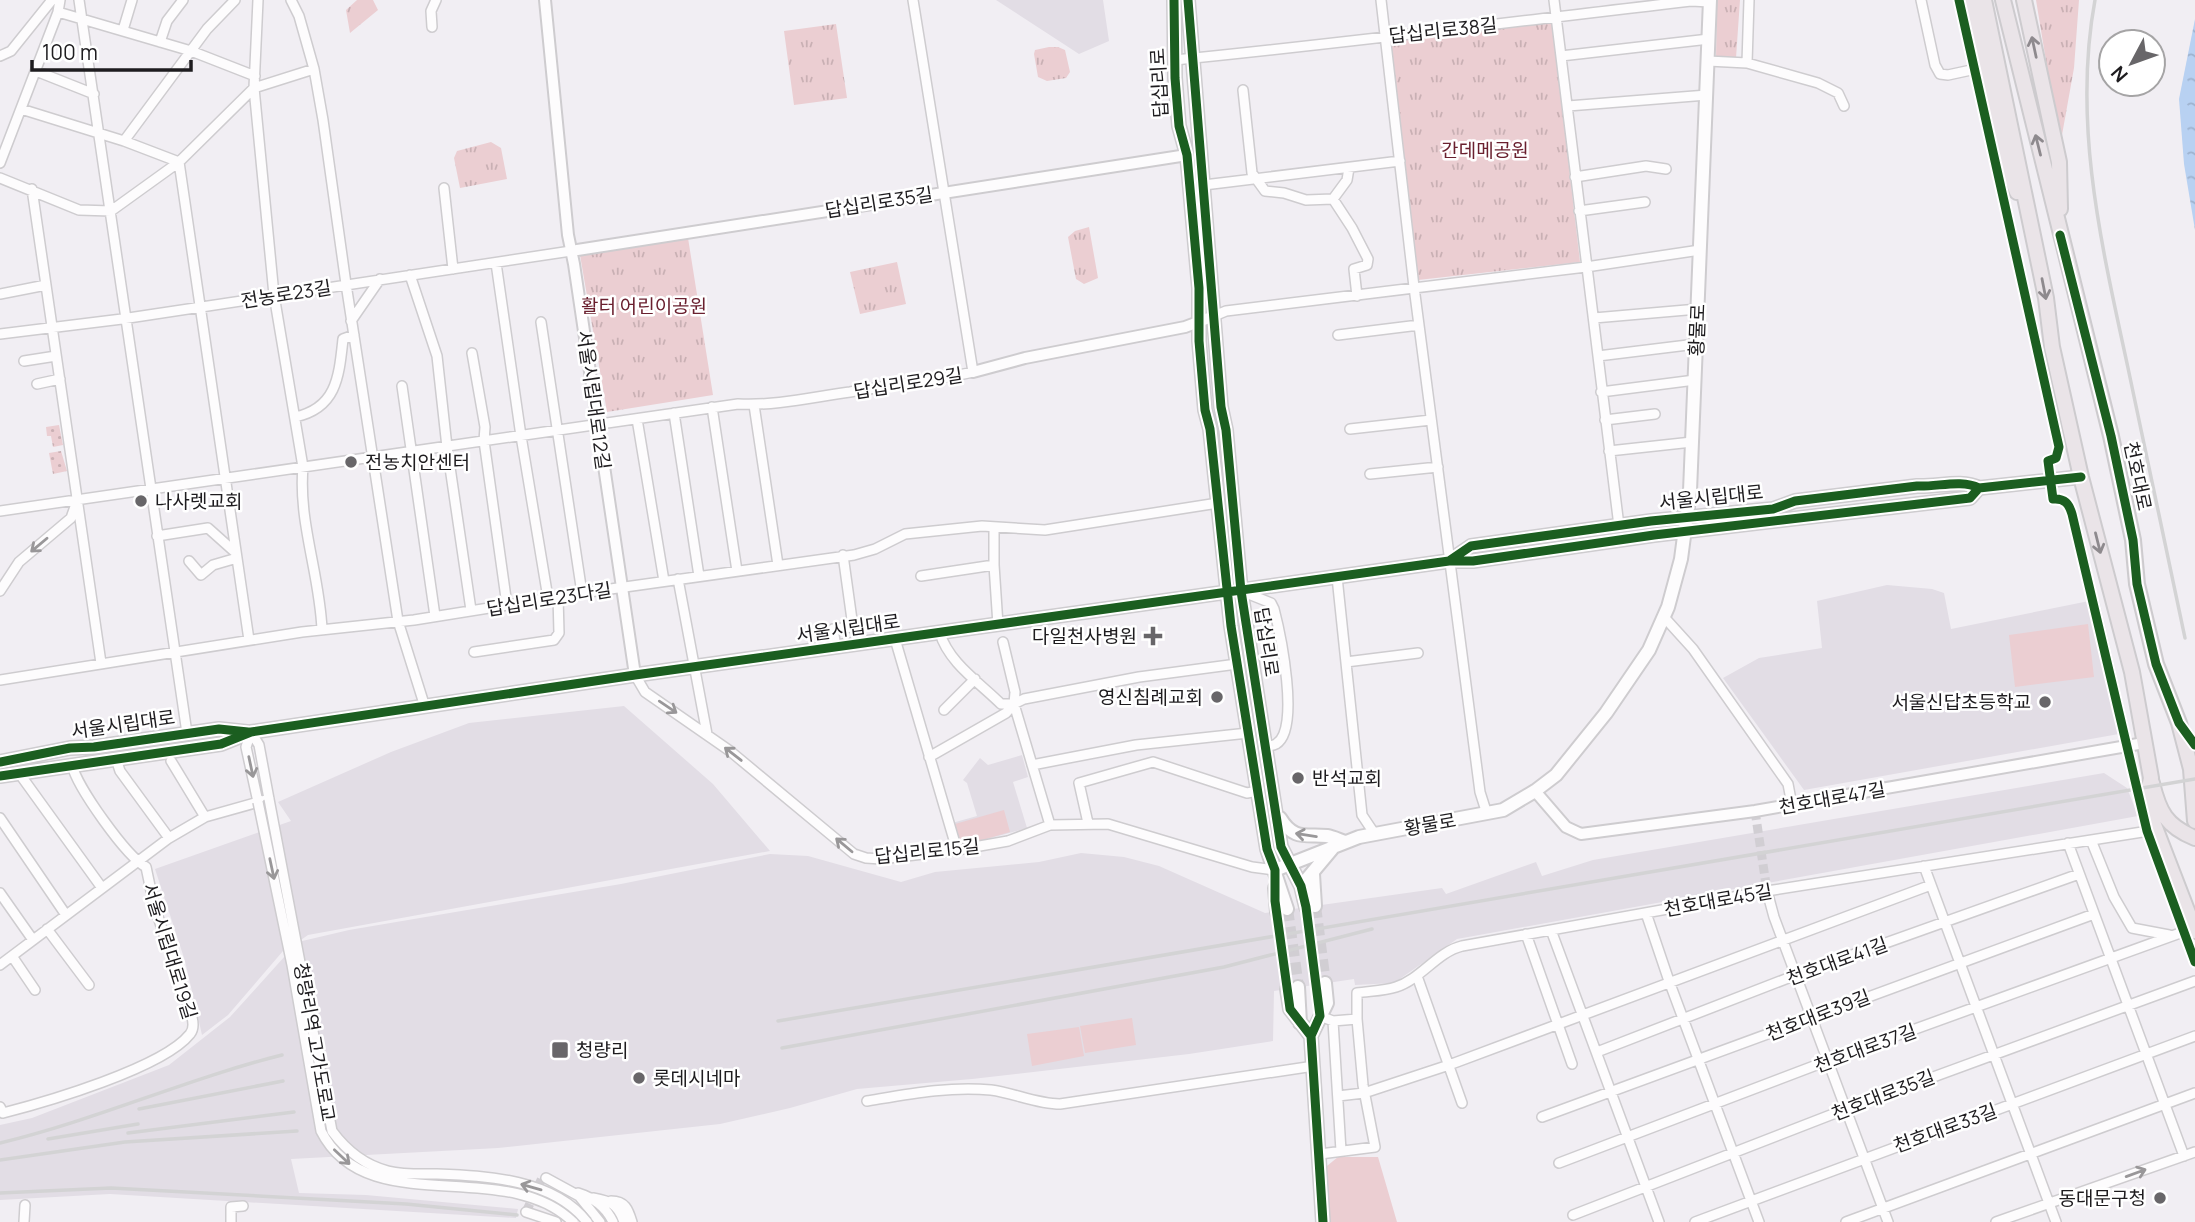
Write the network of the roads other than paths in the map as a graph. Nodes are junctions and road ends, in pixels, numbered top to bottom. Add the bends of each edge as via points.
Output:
1 (52, 0) edge
2 (60, 0) edge
3 (79, 0) edge
4 (132, 0) edge
5 (183, 0) edge
6 (235, 0) edge
7 (258, 0) edge
8 (291, 0) edge
9 (436, 0) edge
10 (545, 0) edge
11 (913, 0) edge
12 (1174, 0) edge
13 (1188, 0) edge
14 (1381, 0) edge
15 (1554, 0) edge
16 (1749, 0) edge
17 (1922, 0) edge
18 (1970, 0) edge
19 (1984, 0) edge
20 (2003, 0) edge
21 (2024, 0) edge
22 (1710, 1) edge
23 (58, 12) junction
24 (1556, 17) junction
25 (83, 18) junction
26 (432, 27) dead end
27 (123, 30) junction
28 (1385, 36) junction
29 (1709, 40) junction
30 (160, 42) junction
31 (191, 51) junction
32 (0, 56) edge
33 (1561, 56) junction
34 (1193, 58) junction
35 (1175, 60) junction
36 (1708, 61) junction
37 (1747, 63) junction
38 (1984, 67) junction
39 (314, 69) junction
40 (36, 71) junction
41 (255, 76) junction
42 (254, 88) junction
43 (1243, 90) dead end
44 (94, 94) junction
45 (1707, 95) junction
46 (1568, 106) junction
47 (1844, 106) dead end
48 (21, 109) junction
49 (99, 133) junction
50 (124, 141) junction
51 (1187, 155) junction
52 (1399, 161) junction
53 (180, 162) junction
54 (0, 163) edge
55 (1349, 168) junction
56 (1666, 169) dead end
57 (1575, 177) junction
58 (0, 178) edge
59 (1258, 179) junction
60 (1204, 185) junction
61 (444, 188) dead end
62 (32, 189) junction
63 (943, 192) junction
64 (1333, 199) junction
65 (1645, 202) dead end
66 (111, 211) junction
67 (1579, 211) junction
68 (2030, 222) junction
69 (2060, 235) junction
70 (1700, 250) junction
71 (571, 251) junction
72 (496, 262) junction
73 (1586, 267) junction
74 (453, 269) junction
75 (410, 275) junction
76 (380, 279) junction
77 (46, 285) junction
78 (346, 285) junction
79 (1414, 287) junction
80 (0, 294) edge
81 (274, 295) junction
82 (1357, 296) junction
83 (201, 307) junction
84 (1698, 309) junction
85 (1214, 316) junction
86 (127, 318) junction
87 (1594, 318) junction
88 (351, 321) junction
89 (541, 322) dead end
90 (1199, 322) junction
91 (1419, 325) junction
92 (52, 327) junction
93 (0, 334) edge
94 (354, 335) junction
95 (1338, 335) dead end
96 (1696, 344) junction
97 (472, 353) dead end
98 (56, 356) junction
99 (1598, 356) junction
100 (24, 361) dead end
101 (973, 372) junction
102 (60, 379) junction
103 (1695, 380) junction
104 (37, 384) dead end
105 (402, 386) dead end
106 (1601, 391) junction
107 (754, 405) junction
108 (712, 408) junction
109 (674, 413) junction
110 (1655, 414) dead end
111 (295, 417) junction
112 (636, 419) junction
113 (1431, 420) junction
114 (1605, 420) junction
115 (596, 425) junction
116 (1350, 429) dead end
117 (557, 430) junction
118 (521, 436) junction
119 (484, 441) junction
120 (1692, 442) junction
121 (447, 447) junction
122 (1609, 451) junction
123 (412, 452) junction
124 (372, 457) junction
125 (303, 467) junction
126 (1438, 467) junction
127 (1370, 474) dead end
128 (2081, 477) junction
129 (225, 478) junction
130 (1979, 488) junction
131 (150, 489) junction
132 (77, 500) junction
133 (1218, 503) junction
134 (0, 511) edge
135 (1686, 525) junction
136 (1619, 526) junction
137 (994, 528) junction
138 (157, 536) junction
139 (237, 555) junction
140 (843, 555) junction
141 (189, 561) dead end
142 (1449, 561) junction
143 (778, 565) junction
144 (994, 565) junction
145 (737, 571) junction
146 (699, 576) junction
147 (920, 576) dead end
148 (1337, 577) junction
149 (678, 579) junction
150 (664, 581) junction
151 (624, 588) junction
152 (1241, 591) junction
153 (0, 592) edge
154 (582, 593) junction
155 (1227, 593) junction
156 (553, 597) junction
157 (507, 605) junction
158 (471, 610) junction
159 (435, 616) junction
160 (1664, 617) junction
161 (398, 621) junction
162 (998, 625) junction
163 (322, 629) junction
164 (940, 633) junction
165 (895, 639) junction
166 (249, 640) junction
167 (1003, 642) dead end
168 (836, 647) junction
169 (474, 652) dead end
170 (1418, 653) dead end
171 (175, 654) junction
172 (1346, 662) junction
173 (101, 663) junction
174 (1237, 663) junction
175 (693, 667) junction
176 (635, 675) junction
177 (975, 679) junction
178 (0, 680) edge
179 (1014, 704) junction
180 (425, 707) junction
181 (944, 710) dead end
182 (2179, 723) junction
183 (251, 732) junction
184 (187, 733) junction
185 (1248, 733) junction
186 (706, 734) junction
187 (2144, 743) junction
188 (2195, 745) edge
189 (1265, 746) junction
190 (929, 757) junction
191 (116, 759) junction
192 (171, 761) dead end
193 (0, 762) edge
194 (72, 765) junction
195 (1032, 765) junction
196 (19, 773) junction
197 (0, 776) edge
198 (2151, 778) junction
199 (1258, 791) junction
200 (1535, 792) junction
201 (269, 799) junction
202 (258, 802) junction
203 (1792, 805) junction
204 (1276, 813) junction
205 (1487, 814) junction
206 (205, 817) junction
207 (0, 818) edge
208 (2195, 821) edge
209 (1088, 824) junction
210 (1050, 825) junction
211 (2155, 830) junction
212 (1374, 833) junction
213 (169, 838) junction
214 (2195, 838) edge
215 (2091, 840) junction
216 (2068, 843) junction
217 (1339, 845) junction
218 (957, 850) junction
219 (137, 862) junction
220 (1290, 864) junction
221 (1924, 866) junction
222 (1275, 870) junction
223 (1313, 874) junction
224 (2079, 874) junction
225 (1931, 885) junction
226 (1301, 886) junction
227 (102, 888) junction
228 (1767, 891) junction
229 (0, 893) edge
230 (1282, 911) tunnel mouth
231 (1646, 913) junction
232 (2094, 914) junction
233 (66, 915) junction
234 (1944, 922) junction
235 (47, 929) junction
236 (2194, 929) edge
237 (1551, 930) junction
238 (1526, 934) junction
239 (2171, 935) junction
240 (33, 940) junction
241 (1782, 940) junction
242 (12, 957) junction
243 (2110, 958) junction
244 (1959, 962) junction
245 (0, 965) edge
246 (1796, 975) junction
247 (1417, 976) junction
248 (1669, 981) junction
249 (2195, 981) edge
250 (1320, 984) tunnel mouth
251 (89, 985) dead end
252 (1292, 988) tunnel mouth
253 (35, 990) dead end
254 (2128, 1005) junction
255 (1975, 1007) junction
256 (1582, 1014) junction
257 (1320, 1016) junction
258 (1811, 1018) junction
259 (1357, 1019) junction
260 (1683, 1020) junction
261 (1333, 1021) junction
262 (1557, 1023) junction
263 (1311, 1036) junction
264 (2195, 1036) edge
265 (1597, 1052) junction
266 (1992, 1054) junction
267 (2146, 1054) junction
268 (1698, 1060) junction
269 (1828, 1061) junction
270 (1572, 1064) dead end
271 (1448, 1065) junction
272 (1314, 1066) junction
273 (1611, 1092) junction
274 (1364, 1093) junction
275 (2195, 1093) edge
276 (1338, 1096) junction
277 (867, 1101) dead end
278 (1462, 1103) dead end
279 (2011, 1104) junction
280 (2164, 1104) junction
281 (1715, 1105) junction
282 (0, 1107) edge
283 (1846, 1109) junction
284 (1542, 1117) dead end
285 (1628, 1137) junction
286 (1341, 1151) junction
287 (1732, 1152) junction
288 (2195, 1152) edge
289 (1320, 1154) junction
290 (2030, 1154) junction
291 (2183, 1156) junction
292 (1864, 1158) junction
293 (1559, 1163) dead end
294 (546, 1178) dead end
295 (1646, 1185) junction
296 (571, 1191) junction
297 (592, 1197) junction
298 (611, 1201) junction
299 (1751, 1201) junction
300 (2049, 1203) junction
301 (25, 1205) dead end
302 (243, 1206) dead end
303 (1883, 1208) junction
304 (526, 1212) dead end
305 (1573, 1215) dead end
306 (24, 1222) edge
307 (230, 1222) edge
308 (556, 1222) edge
309 (573, 1222) edge
310 (587, 1222) edge
311 (600, 1222) edge
312 (613, 1222) edge
313 (624, 1222) edge
314 (632, 1222) edge
315 (1323, 1222) edge
316 (1659, 1222) edge
317 (1695, 1222) edge
318 (1759, 1222) edge
319 (1846, 1222) edge
320 (1888, 1222) edge
321 (1996, 1222) edge
322 (2056, 1222) edge

1 - 32 street via 11,51
2 - 23 street
3 - 25 street
4 - 27 street
5 - 30 street via 167,21
6 - 31 street
7 - 41 street
8 - 39 street
9 - 26 street
10 - 71 street, 서울시립대로12길
11 - 63 street
12 - 35 main road, 답십리로
13 - 34 main road, 답십리로
14 - 28 street
15 - 24 street
16 - 37 street
17 - 38 street via 1940,74
18 - 38 main road
19 - 68 main road
69 -> 20 main road, 천호대로
69 -> 21 main road via 2059,162
22 - 24 street, 답십리로38길
22 - 29 main road, 황물로
23 - 25 street
23 - 40 street
24 - 28 street, 답십리로38길
24 - 33 street
25 - 27 street
25 - 44 street
27 - 30 street
28 - 34 street, 답십리로38길
28 - 52 street
29 - 33 street
29 - 36 main road, 황물로
30 - 31 street
31 - 41 street
31 - 50 street
33 - 46 street
34 - 35 street, 답십리로38길
34 - 60 main road, 답십리로
35 - 51 main road, 답십리로 via 1179,126
36 - 37 street
36 - 45 main road, 황물로
37 - 47 street via 1829,87
38 - 68 main road via 2007,166
39 - 42 street
39 - 78 street
40 - 44 street
40 - 48 street
41 - 42 street
42 - 53 street
42 - 81 street
43 - 59 street via 1252,173
44 - 49 street
45 - 46 street
45 - 70 main road, 황물로
46 - 57 street
48 - 49 street
48 - 54 street
49 - 50 street
49 - 66 street
50 - 53 street
51 - 63 street, 답십리로35길
51 - 90 main road, 답십리로
52 - 55 street
52 - 79 street
53 - 66 street
53 - 83 street
55 - 59 street
55 - 64 street via 1347,180
56 - 57 street via 1646,166
57 - 67 street
58 - 62 street
59 - 60 street
59 - 64 street via 1265,191 1306,200
60 - 85 main road, 답십리로
61 - 74 street
62 - 66 street via 79,210
62 - 77 street
63 - 71 street, 답십리로35길
63 - 101 street
64 - 82 street via 1368,259 1367,265 1354,269
65 - 67 street
66 - 86 street
67 - 73 street
68 -> 128 main road
69 - 182 main road, 천호대로 via 2111,436 2156,664
70 - 73 street
70 - 84 main road, 황물로
71 - 72 street, 전농로23길
71 - 115 street, 서울시립대로12길
72 - 74 street, 전농로23길
72 - 118 street
73 - 79 street
73 - 87 street
74 - 75 street, 전농로23길
75 - 76 street, 전농로23길
75 - 121 street via 437,356
76 - 78 street, 전농로23길
76 - 88 street
77 - 80 street
77 - 92 street
78 - 81 street, 전농로23길
78 - 88 street
79 - 82 street
79 - 91 street
81 - 83 street, 전농로23길
81 - 111 street
82 - 85 street
83 - 86 street, 전농로23길
83 - 129 street
84 - 87 street
84 - 96 main road, 황물로
85 - 90 street, 답십리로29길
85 - 152 main road, 답십리로
86 - 92 street, 전농로23길
86 - 131 street
87 - 99 street
88 - 94 street
89 - 117 street
90 - 101 street, 답십리로29길
90 - 133 main road, 답십리로
91 - 95 street
91 - 113 street
92 - 93 street, 전농로23길
92 - 98 street
94 - 111 street via 343,339 335,387 322,407
94 - 124 street
96 - 99 street
96 - 103 main road, 황물로
97 - 119 street
98 - 100 street
98 - 102 street
99 - 106 street
101 - 107 street, 답십리로29길
102 - 104 street
102 - 132 street
103 - 106 street
103 - 120 main road, 황물로
105 - 123 street
106 - 114 street
107 - 108 street, 답십리로29길
107 - 143 street
108 - 109 street, 답십리로29길
108 - 145 street
109 - 112 street, 답십리로29길
109 - 146 street
110 - 114 street
111 - 125 street
112 - 115 street, 답십리로29길
112 - 150 street
113 - 116 street
113 - 126 street
114 - 122 street
115 - 117 street, 답십리로29길
115 - 151 street, 서울시립대로12길
117 - 118 street, 답십리로29길
117 - 154 street
118 - 119 street, 답십리로29길
118 - 156 street
119 - 121 street, 답십리로29길
119 - 157 street
120 - 122 street
120 - 135 main road, 황물로
121 - 123 street, 답십리로29길
121 - 158 street
122 - 136 street
123 - 124 street, 답십리로29길
123 - 159 street
124 - 125 street, 답십리로29길
124 - 161 street
125 - 129 street, 답십리로29길
125 - 163 street
126 - 127 street
126 - 142 street
128 - 130 main road, 서울시립대로
128 -> 187 main road via 2132,672
129 - 131 street, 답십리로29길
129 - 139 street
130 - 135 main road, 서울시립대로 via 1968,482 1796,501
130 - 135 main road, 서울시립대로 via 1970,498 1797,519
131 - 132 street, 답십리로29길
131 - 138 street
132 - 134 street, 답십리로29길
132 -> 153 street via 71,518 19,562
132 - 173 street
133 - 137 street, 답십리로23다길 via 1045,530
133 - 155 main road, 답십리로
135 - 136 main road, 서울시립대로
135 - 142 main road, 서울시립대로 via 1473,561
135 - 160 main road, 황물로
136 - 142 main road, 서울시립대로 via 1471,546
137 - 140 street, 답십리로23다길 via 905,534 875,549
137 - 144 street
138 - 139 street via 208,528
138 - 171 street
139 - 141 street via 201,575
139 - 166 street
140 - 143 street, 답십리로23다길
140 - 168 street, 서울시립대로 via 853,626 833,629
142 - 148 main road, 서울시립대로
142 - 205 street via 1480,792
143 - 145 street, 답십리로23다길
144 - 147 street
144 - 162 street
145 - 146 street, 답십리로23다길
146 - 149 street, 답십리로23다길
148 - 152 main road, 서울시립대로
148 - 172 street
149 - 150 street, 답십리로23다길
149 - 175 street
150 - 151 street, 답십리로23다길
151 - 154 street, 답십리로23다길
151 - 176 street, 서울시립대로12길
152 - 155 main road, 서울시립대로
152 - 189 main road, 답십리로
152 - 189 street via 1271,603 1274,609 1289,695 1280,740
154 - 156 street, 답십리로23다길
155 - 162 main road, 서울시립대로
155 - 174 main road, 답십리로
156 - 157 street, 답십리로23다길
156 - 169 street via 559,633 554,640
157 - 158 street, 답십리로23다길
158 - 159 street, 답십리로23다길
159 - 161 street, 답십리로23다길
160 - 200 main road, 황물로 via 1649,650 1606,713 1562,768
160 - 203 street via 1693,649 1788,784
161 - 163 street, 답십리로23다길
161 - 180 street
162 - 164 main road, 서울시립대로
163 - 166 street, 답십리로23다길
164 - 165 main road, 서울시립대로
164 - 177 street via 944,646
165 - 168 main road, 서울시립대로
165 - 190 street
166 - 171 street, 답십리로23다길
167 - 179 street
168 - 175 main road, 서울시립대로
170 - 172 street
171 - 173 street, 답십리로23다길
171 - 184 street
172 - 212 street via 1362,815
173 - 178 street, 답십리로23다길
174 - 179 street via 1139,677
174 - 185 main road, 답십리로
175 - 176 main road, 서울시립대로
175 - 186 street
176 - 180 main road, 서울시립대로
176 -> 186 street, 답십리로15길 via 645,692
177 - 179 street via 1001,704
177 - 181 street
179 - 190 street
179 - 195 street
180 - 183 main road, 서울시립대로
182 - 188 main road
182 - 208 main road, 천호대로 via 2191,769
183 - 184 main road, 서울시립대로
183 - 191 main road, 서울시립대로 via 221,744
183 - 201 street, 청량리역 고가도로교 via 259,745
183 -> 202 street, 청량리역 고가도로교 via 246,747
184 - 193 main road, 서울시립대로
185 - 195 street via 1136,745
185 - 199 main road, 답십리로
218 -> 186 street, 답십리로15길 via 881,859 854,854
187 - 198 main road
187 - 203 street, 천호대로47길
189 - 204 main road, 답십리로
190 - 218 street
191 - 194 main road, 서울시립대로
191 - 213 street, 서울시립대로
192 - 206 street
194 - 196 main road, 서울시립대로
194 - 219 street, 서울시립대로19길 via 77,780
195 - 210 street
196 - 197 main road, 서울시립대로
196 - 227 street
198 - 211 main road via 2146,804
198 - 214 main road via 2160,811 2180,831
199 - 209 street via 1247,793 1153,762 1080,783
199 - 222 main road, 답십리로
200 - 203 street, 천호대로47길 via 1566,827 1581,834
200 - 205 main road, 황물로
201 - 202 street
310 -> 201 street, 청량리역 고가도로교, bridge via 567,1202 527,1185 388,1171 356,1156 332,1131
202 - 206 street
202 -> 309 street, 청량리역 고가도로교, bridge via 326,1140 343,1160 369,1176 521,1195 547,1204
217 -> 204 main road via 1329,836 1293,833
204 - 220 main road, 답십리로
205 - 212 main road, 황물로
206 - 213 street
207 - 233 street
209 - 210 street, 답십리로15길
209 - 222 street, 답십리로15길 via 1108,824
210 - 218 street, 답십리로15길 via 1008,841
211 - 215 street, 천호대로45길
211 - 236 main road
212 - 217 main road, 황물로
213 - 219 street
215 - 216 street, 천호대로45길
215 - 239 street, 천호대로37길 via 2132,928
216 - 221 street, 천호대로45길
216 - 224 street
217 - 220 main road, 황물로
217 - 223 main road
219 - 227 street
219 - 282 street, 서울시립대로19길 via 146,867 154,905 194,1021 191,1034 148,1063 50,1101 3,1113
220 - 222 main road, 황물로
220 - 226 main road, 답십리로
221 - 225 street
221 - 228 street, 천호대로45길
222 - 230 main road, 답십리로
223 - 226 main road
223 - 226 main road, 답십리로 via 1310,907
224 - 232 street
224 - 234 street, 천호대로41길
225 - 234 street
225 - 241 street
227 - 233 street
228 - 231 street, 천호대로45길
228 - 241 street
229 - 240 street
231 - 237 street, 천호대로45길
231 - 248 street
232 - 243 street
232 - 244 street, 천호대로39길
233 - 235 street
234 - 244 street
234 - 246 street, 천호대로41길
235 - 240 street
235 - 251 street
236 - 239 street, 천호대로37길
237 - 238 street, 천호대로45길
237 - 256 street
238 - 247 street, 천호대로45길 via 1456,947
238 - 262 street
239 - 243 street, 천호대로37길
240 - 242 street
241 - 246 street
241 - 248 street
242 - 245 street
242 - 253 street
243 - 254 street
243 - 255 street, 천호대로37길
244 - 255 street
244 - 258 street, 천호대로39길
246 - 258 street
246 - 260 street, 천호대로41길
247 - 259 street, 천호대로45길 via 1396,987 1357,993
247 - 271 street
248 - 256 street
248 - 260 street
249 - 254 street, 천호대로35길
250 - 257 main road
252 - 263 main road via 1290,1009
254 - 266 street, 천호대로35길
254 - 267 street
255 - 266 street
255 - 269 street, 천호대로37길
256 - 262 street
256 - 265 street
257 - 261 street
257 - 263 main road
258 - 268 street, 천호대로39길
258 - 269 street
259 - 261 street
259 - 274 street
260 - 265 street, 천호대로41길
260 - 268 street
261 - 276 street
262 - 270 street
262 - 271 street
263 - 272 main road
264 - 267 street, 천호대로33길
265 - 273 street
266 - 279 street
266 - 283 street, 천호대로35길
267 - 279 street, 천호대로33길
267 - 280 street
268 - 273 street, 천호대로39길
268 - 281 street
269 - 281 street, 천호대로37길
269 - 283 street
271 - 274 street
271 - 278 street
272 - 277 street via 1056,1104 966,1089
272 - 289 main road
273 - 284 street, 천호대로39길
273 - 285 street
274 - 276 street
274 - 286 street via 1375,1147
275 - 280 street
276 - 286 street
279 - 290 street
279 - 292 street, 천호대로33길
280 - 290 street
280 - 291 street
281 - 285 street, 천호대로37길
281 - 287 street
283 - 287 street, 천호대로35길
283 - 292 street
285 - 293 street, 천호대로37길
285 - 295 street
286 - 289 street
287 - 295 street, 천호대로35길
287 - 299 street
288 - 291 street
289 - 315 main road
290 - 300 street
290 - 303 street
300 -> 291 street
292 - 299 street, 천호대로33길
292 - 303 street
294 - 296 street
295 - 305 street, 천호대로35길
295 - 316 street
296 - 297 street
296 - 311 street
297 - 298 street
297 - 312 street
298 - 313 street
298 - 314 street via 624,1204
299 - 317 street, 천호대로33길
299 - 318 street
300 - 321 street
300 - 322 street
301 - 306 street
302 - 307 street via 231,1207
303 - 319 street
303 - 320 street
304 - 308 street

